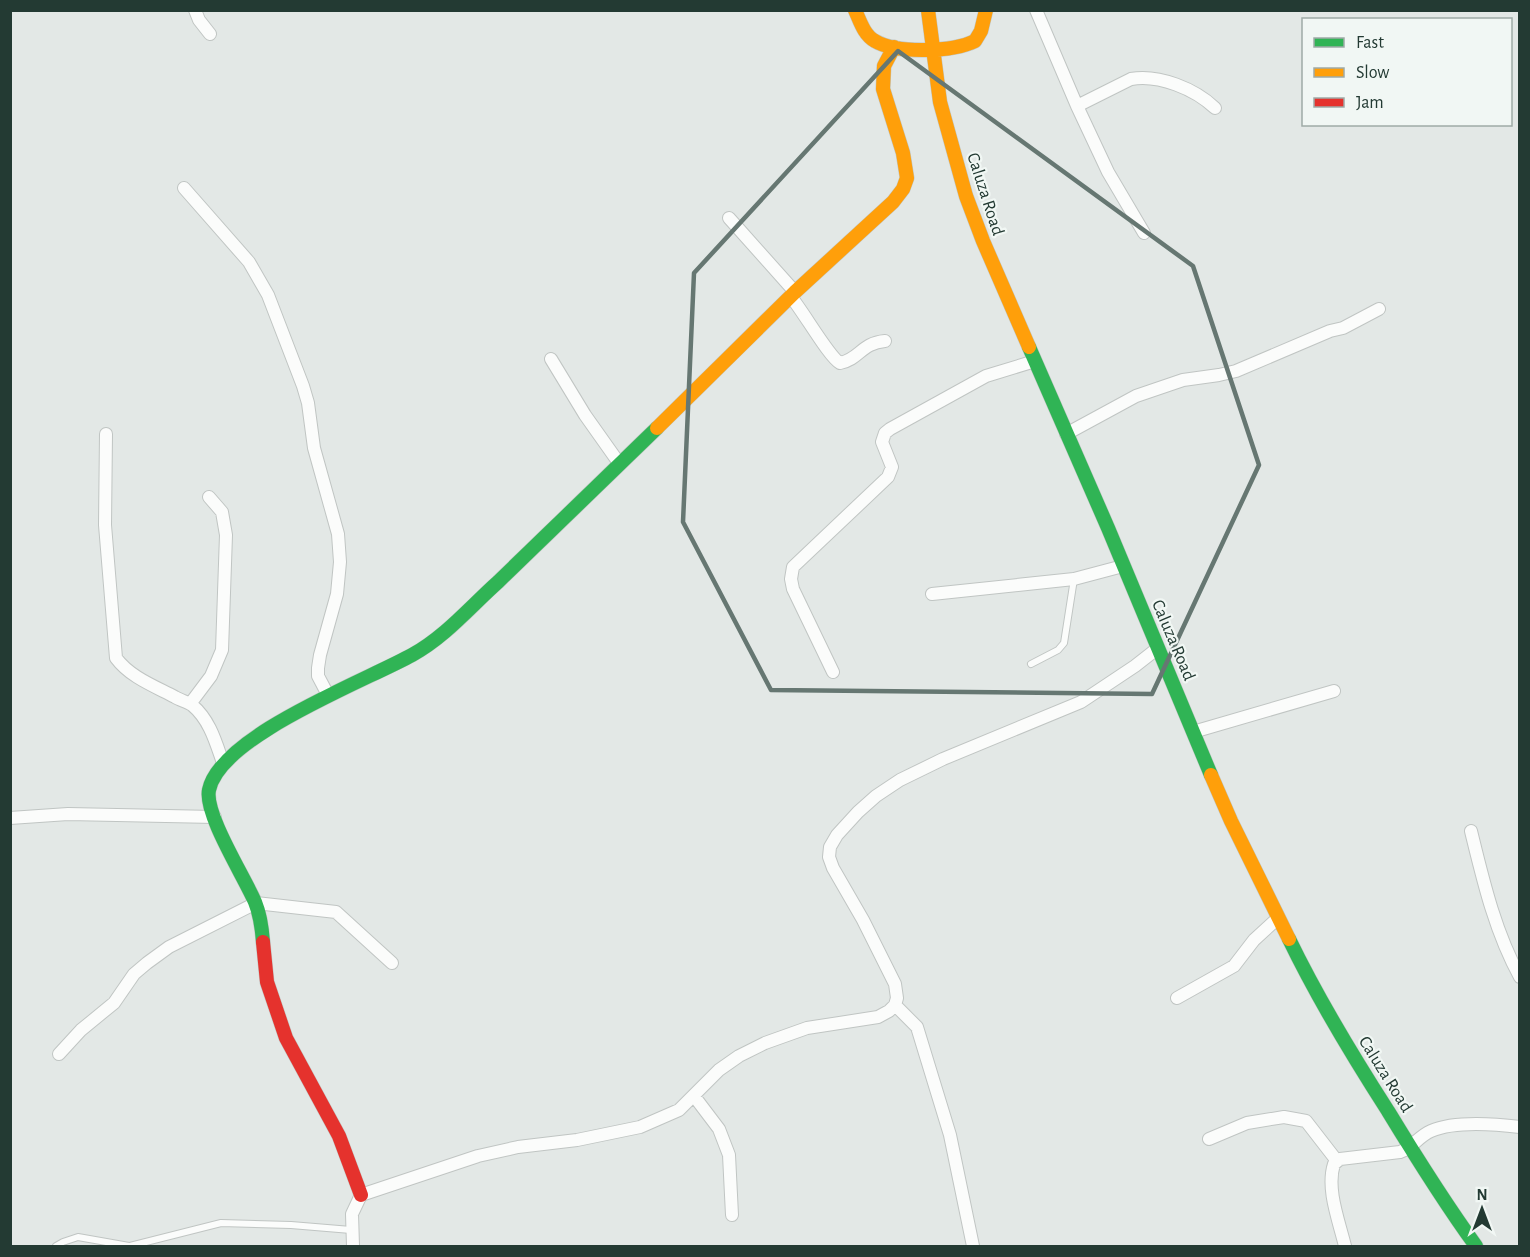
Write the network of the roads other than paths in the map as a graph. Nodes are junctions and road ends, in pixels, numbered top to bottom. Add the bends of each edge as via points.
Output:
1 (195, 10) edge
2 (855, 10) edge
3 (928, 10) edge
4 (986, 10) edge
5 (1036, 10) edge
6 (210, 34) dead end
7 (894, 46) junction
8 (932, 49) junction
9 (1077, 106) junction
10 (1215, 108) dead end
11 (184, 188) dead end
12 (729, 218) dead end
13 (1144, 233) dead end
14 (793, 295) junction
15 (1379, 309) dead end
16 (885, 341) dead end
17 (551, 359) dead end
18 (1035, 361) junction
19 (105, 434) dead end
20 (1066, 434) junction
21 (619, 463) junction
22 (209, 497) dead end
23 (1123, 566) junction
24 (1074, 579) junction
25 (932, 594) dead end
26 (1158, 648) junction
27 (1031, 664) dead end
28 (833, 672) dead end
29 (1334, 691) dead end
30 (328, 695) junction
31 (190, 704) junction
32 (1194, 732) junction
33 (223, 764) junction
34 (215, 817) junction
35 (10, 818) edge
36 (1471, 831) dead end
37 (256, 903) junction
38 (1278, 918) junction
39 (392, 963) dead end
40 (1520, 977) edge
41 (1177, 998) dead end
42 (895, 1005) junction
43 (59, 1054) dead end
44 (694, 1096) junction
45 (1520, 1127) edge
46 (1209, 1139) dead end
47 (1410, 1147) junction
48 (1337, 1161) junction
49 (362, 1195) junction
50 (732, 1215) dead end
51 (351, 1230) junction
52 (56, 1246) edge
53 (129, 1246) edge
54 (353, 1246) edge
55 (973, 1246) edge
56 (1345, 1246) edge
57 (1476, 1246) edge

1 - 6 street
2 - 7 street via 873,40
3 - 8 street, Caluza Road
4 - 8 street via 980,35 973,43
5 - 9 street
7 - 8 street
7 - 14 street via 883,78 887,108 906,168 903,189
8 - 18 street, Caluza Road via 940,102 966,196
9 - 10 street via 1141,77 1177,85
9 - 13 street via 1108,172
11 - 30 street via 249,262 268,295 308,403 314,448 338,534 340,562 337,594 318,668
12 - 14 street
14 - 16 street via 840,363 866,345
14 - 21 street
15 - 20 street via 1343,328 1236,371 1183,380 1136,396
17 - 21 street
18 - 20 street, Caluza Road
18 - 28 street via 986,376 885,433 882,442 892,466 888,477 793,567 793,589
19 - 31 street via 105,525 116,658 138,678
20 - 23 street, Caluza Road
21 - 30 street via 438,638 412,655
22 - 31 street via 222,512 226,535 222,650 211,676
23 - 24 street
23 - 26 street, Caluza Road
24 - 25 street
24 - 27 lane via 1064,643 1059,650
26 - 32 street, Caluza Road
26 - 42 street via 1081,702 900,780 876,796 837,835 829,857 895,984
29 - 32 street
30 - 33 street via 238,750
31 - 33 street via 211,730
32 - 38 street, Caluza Road
33 - 34 street via 210,781 208,792
34 - 35 street via 68,814
34 - 37 street
36 - 40 street via 1497,922
37 - 39 street via 336,912
37 - 43 street via 147,963 134,974 114,1003
37 - 49 street via 267,982 277,1014 339,1136
38 - 41 street via 1234,966
38 - 47 street, Caluza Road via 1308,979
42 - 44 street via 878,1017 807,1028 765,1043 719,1070
42 - 55 street via 917,1027 950,1135
44 - 49 street via 678,1110 640,1127 478,1156
44 - 50 street via 719,1129 729,1155
45 - 47 street via 1443,1128
46 - 48 street via 1247,1123 1284,1117 1306,1121
47 - 48 street
47 - 57 street, Caluza Road
48 - 56 street via 1332,1182
49 - 51 street via 352,1214
51 - 53 lane via 221,1223
51 - 54 street
52 - 53 lane via 78,1237

